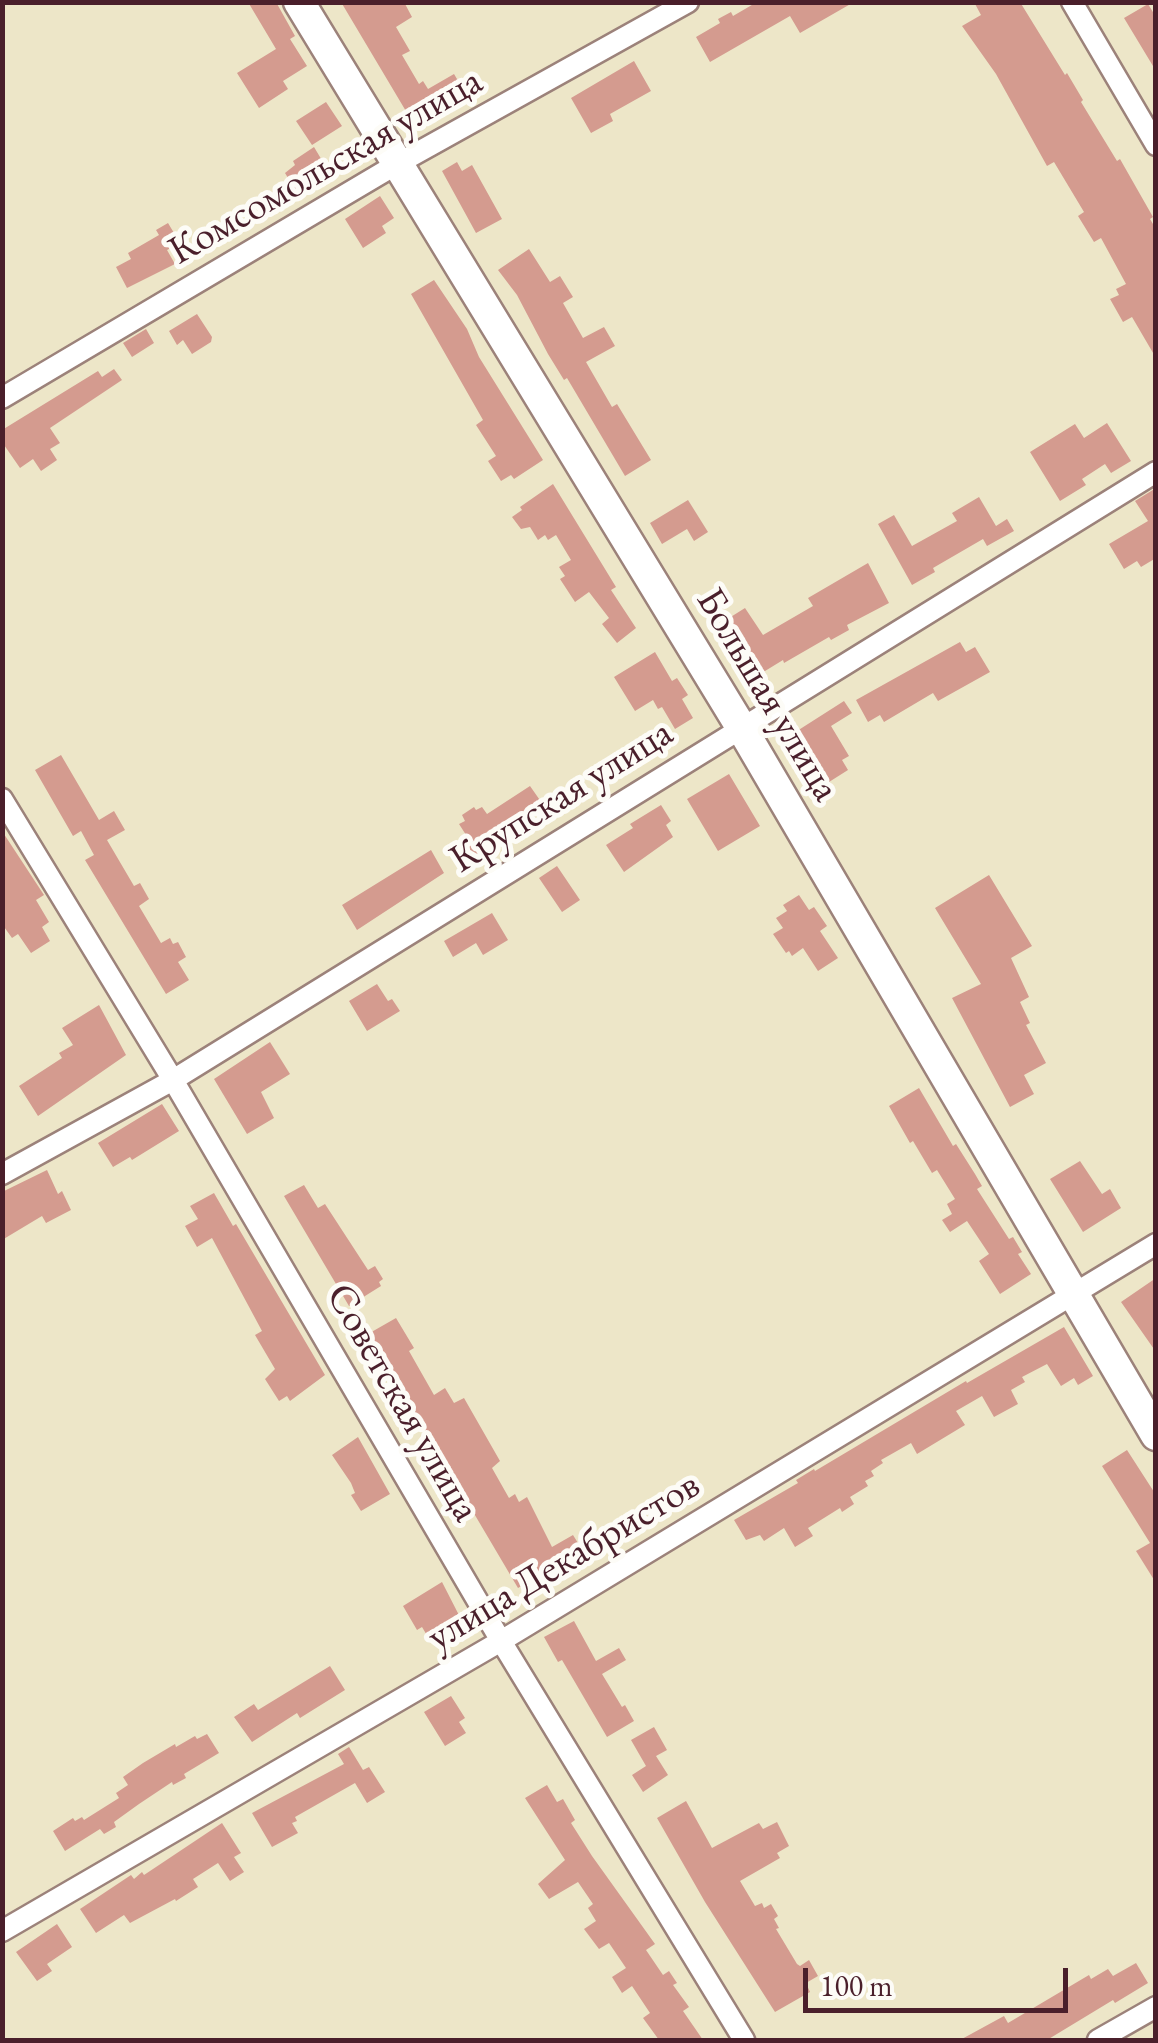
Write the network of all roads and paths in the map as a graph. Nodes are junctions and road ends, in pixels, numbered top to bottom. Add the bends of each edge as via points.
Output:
1 (299, 2) edge
2 (688, 2) edge
3 (1072, 2) edge
4 (1156, 145) edge
5 (397, 164) junction
6 (2, 398) edge
7 (1156, 472) edge
8 (741, 727) junction
9 (2, 799) edge
10 (172, 1080) junction
11 (2, 1174) edge
12 (1156, 1244) edge
13 (1075, 1294) junction
14 (1156, 1435) edge
15 (501, 1641) junction
16 (2, 1931) edge
17 (1156, 2006) edge
18 (744, 2040) edge
19 (1098, 2040) edge

1 - 5 street, Большая улица
2 - 5 street, Комсомольская улица
3 - 4 street
5 - 6 street, Комсомольская улица
5 - 8 street, Большая улица
7 - 8 street, Крупская улица
8 - 10 street, Крупская улица
8 - 13 street, Большая улица
9 - 10 street, Советская улица
10 - 11 street, Крупская улица
10 - 15 street, Советская улица
12 - 13 street, улица Декабристов
13 - 14 street, Большая улица
13 - 15 street, улица Декабристов
15 - 16 street, улица Декабристов
15 - 18 street, Советская улица
17 - 19 street

